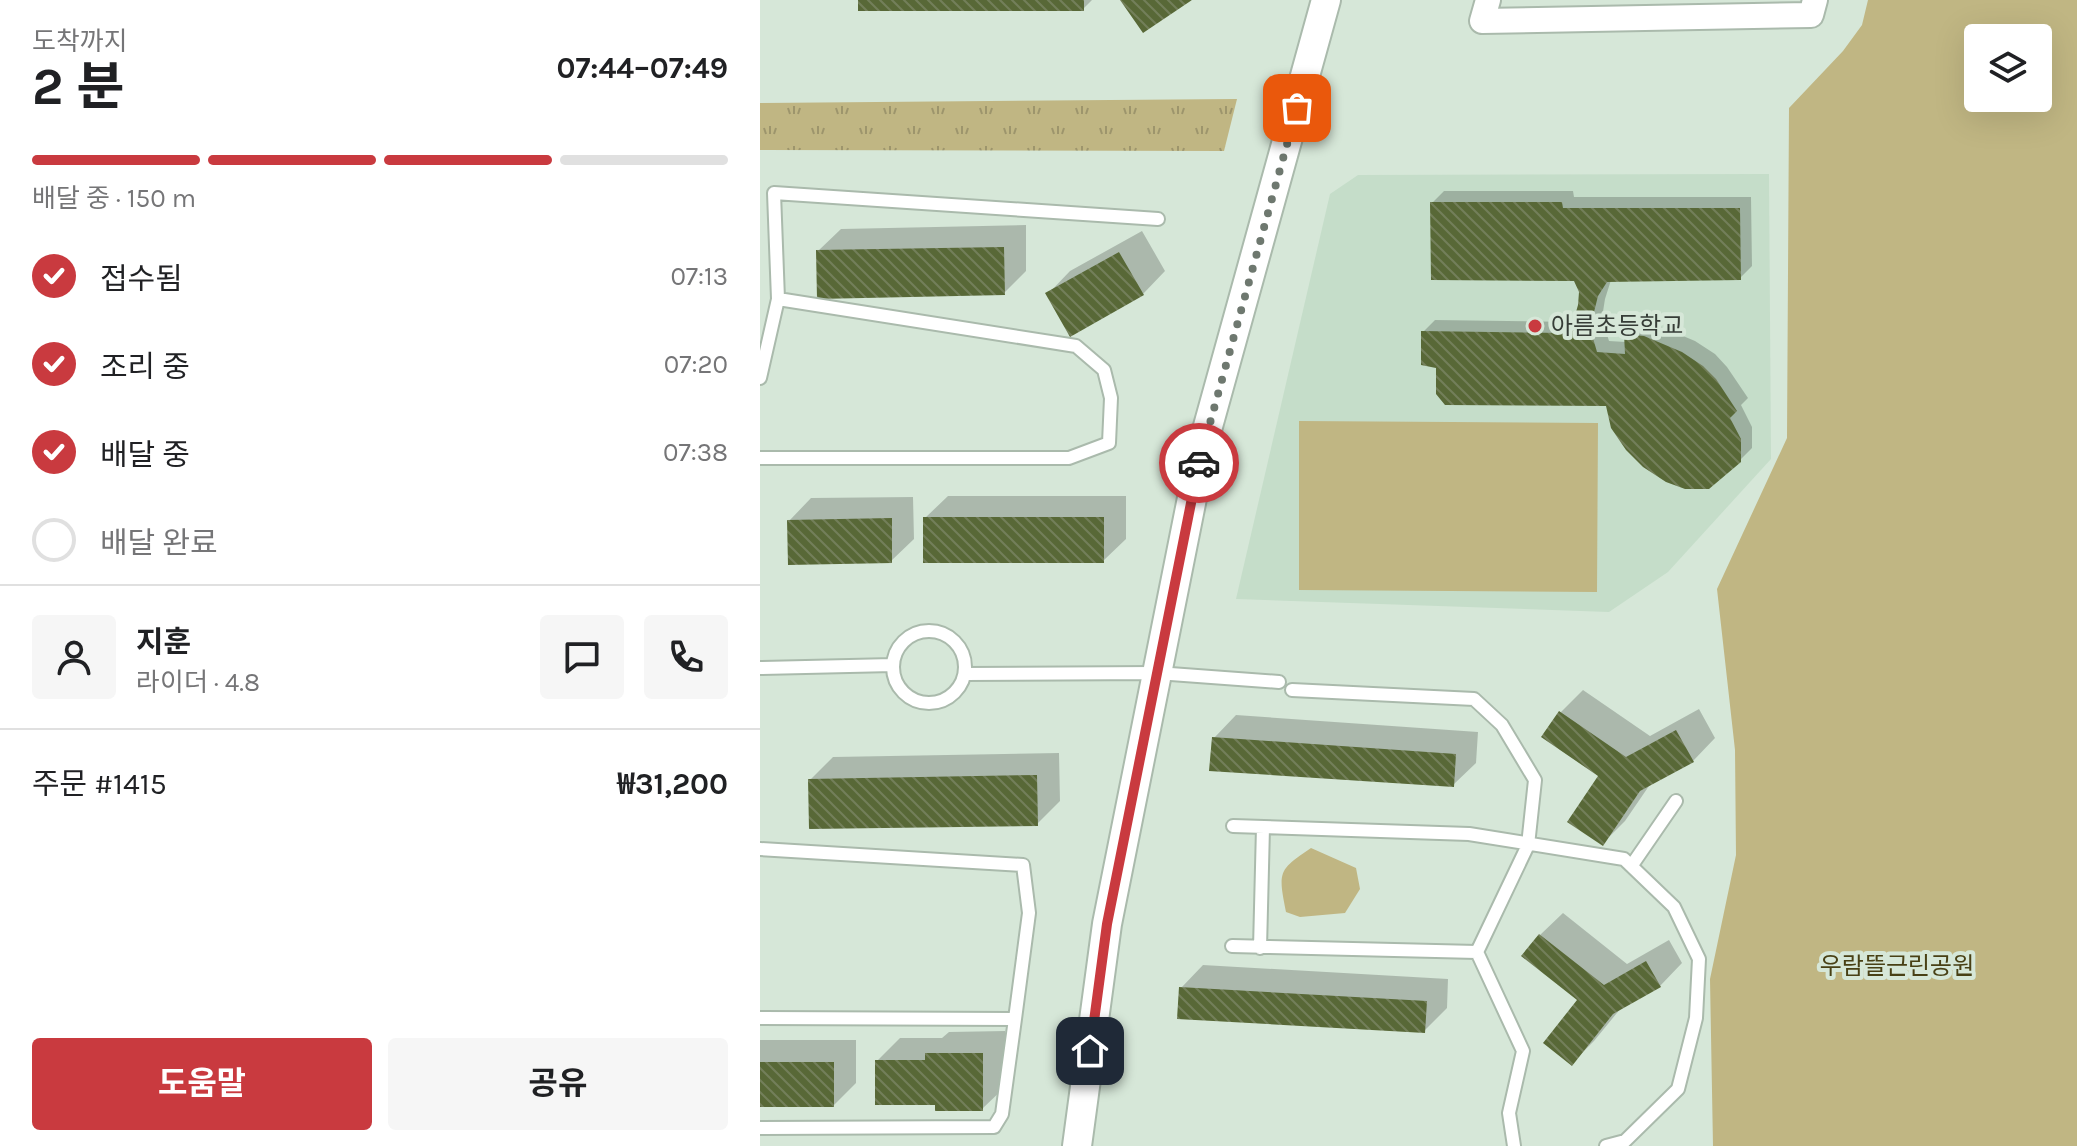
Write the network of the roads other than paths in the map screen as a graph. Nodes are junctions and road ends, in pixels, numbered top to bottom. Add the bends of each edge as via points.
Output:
1 (1326, 0) edge
2 (1815, 0) edge
3 (1650, 9) edge
4 (1485, 10) edge
5 (774, 193) junction
6 (760, 196) edge
7 (1158, 219) dead end
8 (778, 299) junction
9 (760, 378) edge
10 (760, 458) edge
11 (893, 665) junction
12 (760, 668) edge
13 (1157, 673) junction
14 (965, 674) junction
15 (1279, 682) dead end
16 (1292, 690) dead end
17 (1676, 801) dead end
18 (1233, 826) dead end
19 (1263, 827) junction
20 (1528, 845) junction
21 (760, 849) edge
22 (1632, 865) junction
23 (1232, 946) dead end
24 (1260, 948) junction
25 (1477, 952) junction
26 (760, 1018) edge
27 (1015, 1019) junction
28 (760, 1128) edge
29 (1077, 1146) edge
30 (1514, 1146) edge
31 (1606, 1146) edge

1 - 13 street via 1202,448
2 - 3 street via 1811,15
3 - 4 street
5 - 6 lane
5 - 7 lane
5 - 8 lane
8 - 9 lane
8 - 10 lane via 1076,346 1104,370 1111,398 1109,443 1069,458
11 - 12 lane
11 - 14 lane via 899,688 930,703 953,694
11 - 14 lane via 910,636 933,631 945,634 962,651
13 - 14 lane
13 - 15 lane
13 - 29 street via 1107,924
16 - 20 lane via 1474,699 1502,725 1535,780
17 - 22 lane
18 - 19 lane
19 - 20 lane via 1469,834
19 - 24 lane
20 - 22 lane via 1624,859
20 - 25 lane
21 - 27 lane via 1023,865 1029,913
22 - 31 lane via 1674,907 1699,959 1696,1018 1678,1089 1625,1141
23 - 24 lane
24 - 25 lane
25 - 30 lane via 1523,1051 1509,1113
26 - 27 lane
27 - 28 lane via 1002,1114 994,1127

